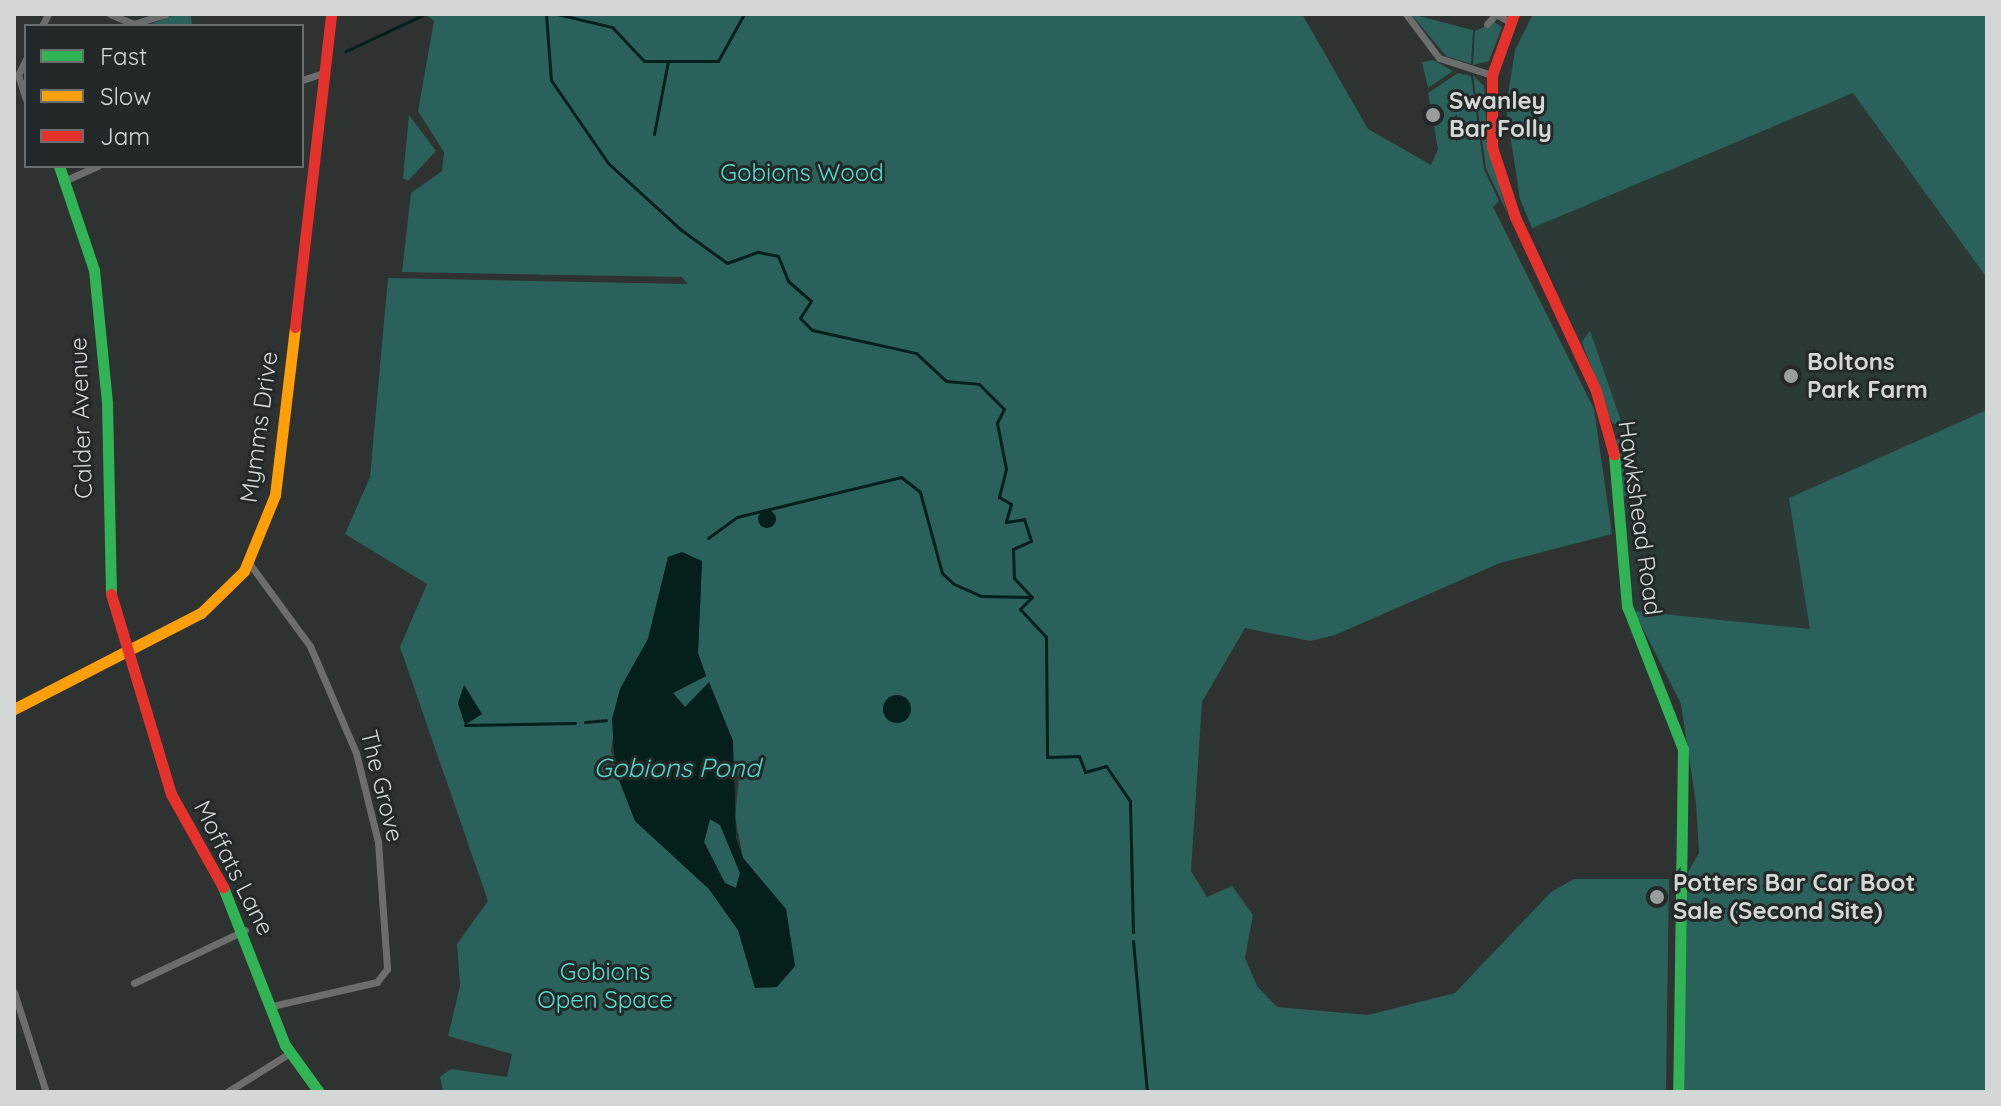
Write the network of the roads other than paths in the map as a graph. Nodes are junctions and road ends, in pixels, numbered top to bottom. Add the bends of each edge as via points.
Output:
1 (110, 14) edge
2 (165, 14) edge
3 (331, 14) edge
4 (1406, 14) edge
5 (1496, 14) edge
6 (1512, 18) edge
7 (1487, 24) dead end
8 (324, 73) junction
9 (16, 74) edge
10 (1492, 75) junction
11 (304, 79) edge
12 (24, 94) edge
13 (60, 168) edge
14 (93, 168) edge
15 (66, 180) junction
16 (249, 563) junction
17 (129, 656) junction
18 (14, 709) edge
19 (245, 930) junction
20 (134, 983) dead end
21 (14, 992) edge
22 (272, 1006) junction
23 (290, 1053) junction
24 (46, 1092) edge
25 (227, 1092) edge
26 (319, 1092) edge
27 (1678, 1092) edge

1 - 2 street via 133,24
3 - 8 street, Mymms Drive
4 - 10 street via 1439,58
5 - 6 street
5 - 7 street
6 - 10 street, Hawkshead Road
8 - 11 street
8 - 16 street, Mymms Drive via 275,495
9 - 12 street
10 - 27 street, Hawkshead Road via 1489,120 1501,178 1596,391 1614,457 1627,606 1681,737 1687,796 1676,938
13 - 15 street, Calder Avenue
14 - 15 street
15 - 17 street, Calder Avenue via 94,270 107,403 106,574
16 - 17 street, Mymms Drive via 201,613
16 - 22 street, The Grove via 310,646 356,753 378,842 387,969 377,982
17 - 18 street, Mymms Drive
17 - 19 street, Moffats Lane via 171,794
19 - 20 street
19 - 22 street, Moffats Lane
21 - 24 street
22 - 23 street, Moffats Lane
23 - 25 street
23 - 26 street, Moffats Lane

